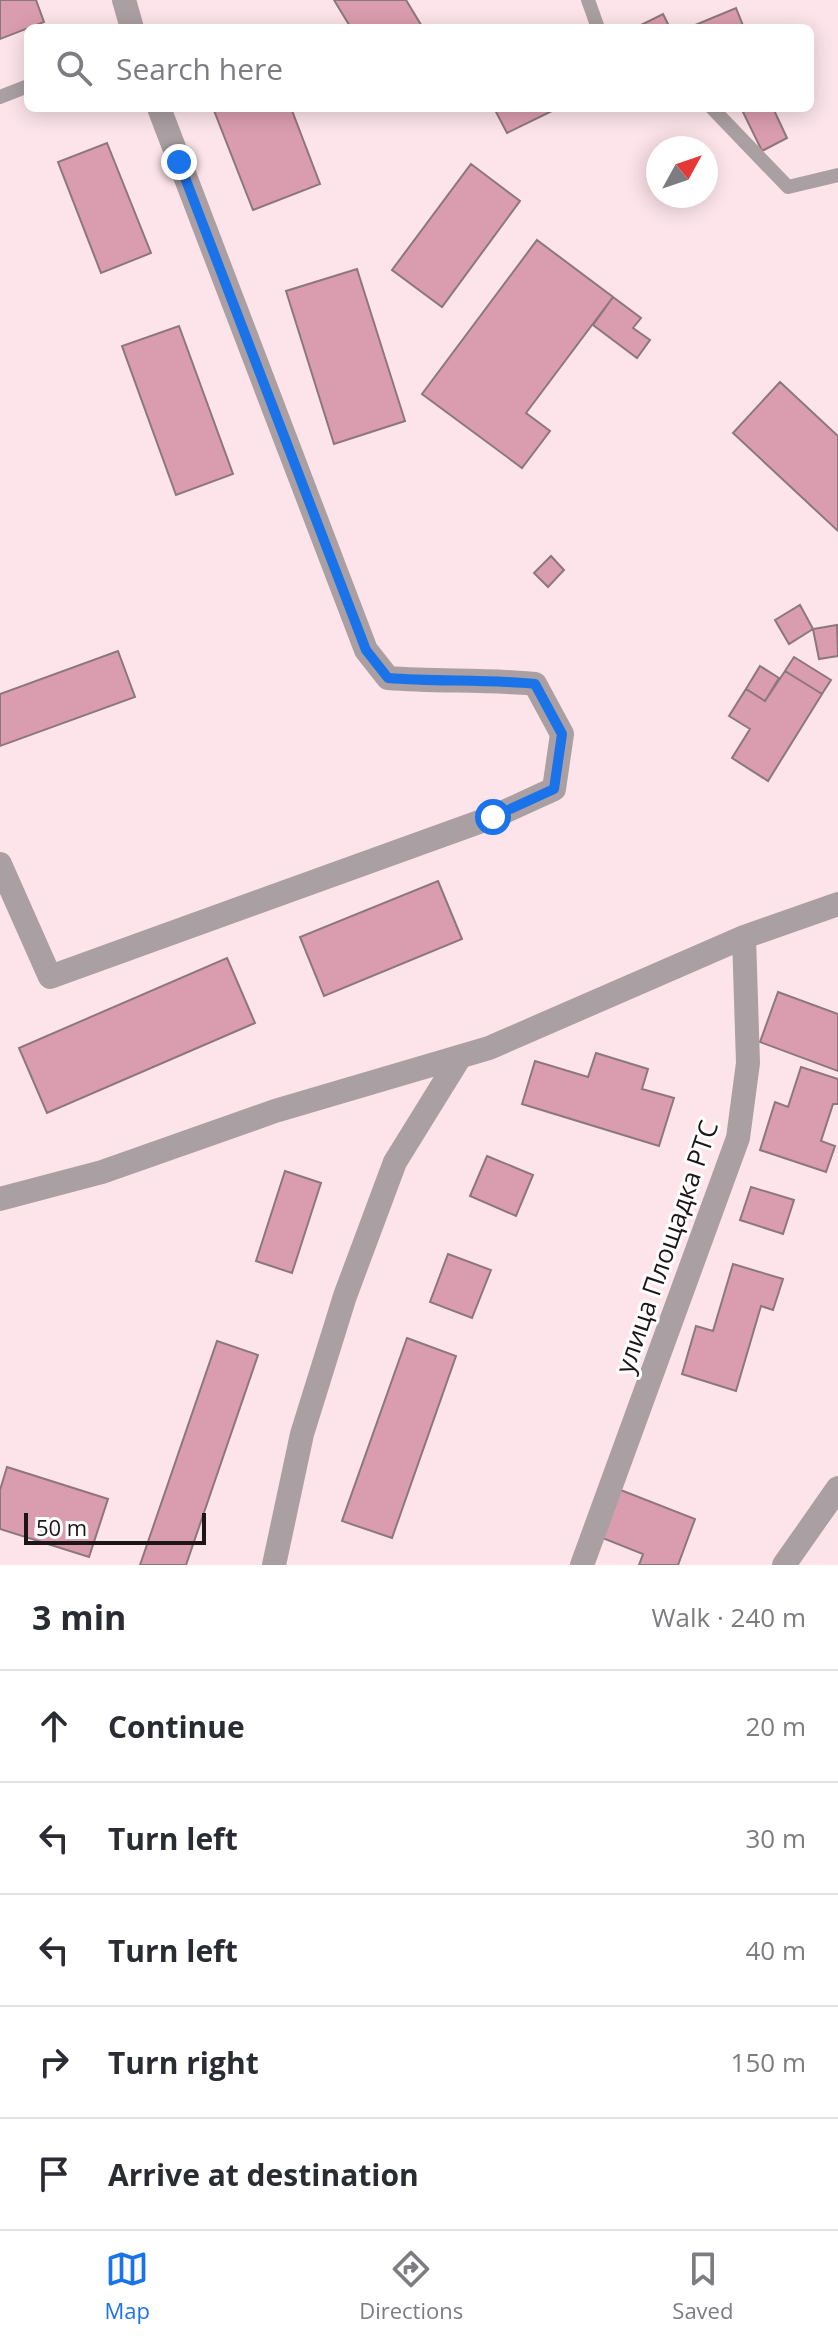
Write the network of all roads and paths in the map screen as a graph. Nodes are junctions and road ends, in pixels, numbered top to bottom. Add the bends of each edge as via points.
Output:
1 (124, 0) edge
2 (588, 0) edge
3 (131, 24) edge
4 (597, 24) edge
5 (24, 88) edge
6 (0, 97) edge
7 (161, 112) edge
8 (716, 112) edge
9 (838, 175) edge
10 (0, 864) edge
11 (838, 904) edge
12 (744, 937) junction
13 (460, 1057) junction
14 (0, 1199) edge
15 (838, 1488) edge
16 (274, 1565) edge
17 (582, 1565) edge
18 (784, 1565) edge

1 - 3 street
2 - 4 lane
5 - 6 lane
7 - 10 street via 366,650 388,678 535,684 562,734 554,789 493,817 50,977
8 - 9 lane via 788,187
11 - 12 street
12 - 13 street
12 - 17 street, улица Площадка РТС via 748,1063 738,1138
13 - 14 street via 275,1111 102,1172
13 - 16 street via 395,1162 345,1296 302,1434
15 - 18 street

